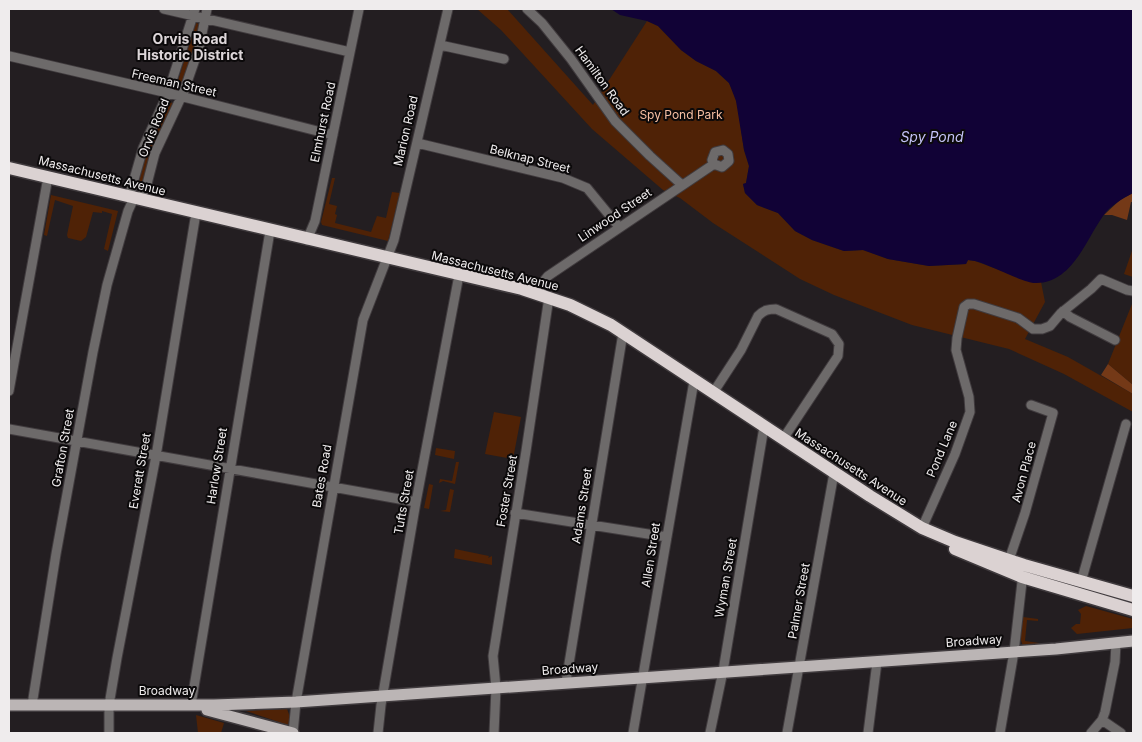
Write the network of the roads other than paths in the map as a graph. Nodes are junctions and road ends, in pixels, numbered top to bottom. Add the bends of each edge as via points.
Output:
1 (164, 9) edge
2 (207, 9) edge
3 (359, 9) edge
4 (448, 9) edge
5 (527, 9) edge
6 (194, 13) edge
7 (206, 19) junction
8 (440, 45) junction
9 (350, 52) junction
10 (9, 56) edge
11 (504, 59) dead end
12 (168, 93) junction
13 (181, 97) junction
14 (334, 135) junction
15 (416, 143) junction
16 (714, 164) dead end
17 (9, 168) edge
18 (48, 177) junction
19 (682, 185) junction
20 (134, 198) junction
21 (196, 213) junction
22 (619, 227) junction
23 (270, 231) junction
24 (307, 240) junction
25 (387, 258) junction
26 (459, 275) junction
27 (1133, 291) edge
28 (545, 296) junction
29 (1063, 311) junction
30 (623, 333) junction
31 (1116, 340) dead end
32 (694, 380) junction
33 (9, 391) edge
34 (713, 393) junction
35 (1031, 405) dead end
36 (1126, 424) dead end
37 (764, 427) junction
38 (9, 429) edge
39 (783, 440) junction
40 (77, 441) junction
41 (156, 456) junction
42 (229, 469) junction
43 (834, 473) junction
44 (333, 487) junction
45 (416, 502) junction
46 (515, 513) junction
47 (591, 525) junction
48 (922, 528) junction
49 (667, 537) junction
50 (1009, 560) junction
51 (1023, 571) junction
52 (1081, 582) junction
53 (1133, 596) edge
54 (1133, 610) edge
55 (1133, 641) edge
56 (1116, 644) junction
57 (1014, 652) junction
58 (877, 662) junction
59 (800, 667) junction
60 (723, 671) junction
61 (644, 677) junction
62 (566, 682) junction
63 (496, 688) junction
64 (382, 695) junction
65 (296, 702) junction
66 (9, 705) edge
67 (32, 705) junction
68 (109, 705) junction
69 (191, 705) junction
70 (1102, 720) junction
71 (109, 733) edge
72 (293, 733) edge
73 (378, 733) edge
74 (494, 733) edge
75 (633, 733) edge
76 (710, 733) edge
77 (787, 733) edge
78 (868, 733) edge
79 (1000, 733) edge
80 (1090, 733) edge
81 (1121, 733) edge

1 - 6 street
2 - 7 street, Orvis Road
3 - 9 street, Elmhurst Road
4 - 8 street, Marion Road
5 - 19 street, Hamilton Road via 571,59 615,121
6 - 7 street
6 - 12 street, Orvis Road
7 - 9 street
7 - 13 street, Orvis Road
8 - 11 street
8 - 15 street, Marion Road
9 - 14 street, Elmhurst Road
10 - 12 street, Freeman Street
12 - 13 street, Freeman Street
12 - 20 street, Orvis Road via 143,148
13 - 14 street, Freeman Street
13 - 20 street, Orvis Road via 155,153 147,184
14 - 24 street, Elmhurst Road via 315,221
15 - 22 street, Belknap Street via 563,178 587,188
15 - 25 street, Marion Road
16 - 19 street, Linwood Street
17 - 18 highway, Massachusetts Avenue
18 - 20 highway, Massachusetts Avenue
18 - 33 street
19 - 22 street, Linwood Street
20 - 21 highway, Massachusetts Avenue
20 - 40 street, Grafton Street via 107,285
21 - 23 highway, Massachusetts Avenue
21 - 41 street, Everett Street
22 - 28 street, Linwood Street via 548,276 543,282
23 - 24 highway, Massachusetts Avenue
23 - 42 street, Harlow Street
24 - 25 highway, Massachusetts Avenue
25 - 26 highway, Massachusetts Avenue
25 - 44 street, Bates Road via 363,320
26 - 28 highway, Massachusetts Avenue
26 - 45 street, Tufts Street
27 - 29 street, Pond Lane via 1101,279
28 - 30 highway, Massachusetts Avenue via 585,311
28 - 46 street, Foster Street
29 - 31 street
29 - 48 street, Pond Lane via 1050,326 1039,330 1030,328 1018,318 974,304 964,307 956,350 970,412
30 - 32 highway, Massachusetts Avenue
30 - 47 street, Adams Street
32 - 34 highway, Massachusetts Avenue
32 - 49 street, Allen Street
34 - 37 highway, Massachusetts Avenue
34 - 39 street via 763,311 776,309 832,334 839,344 838,356
35 - 50 street, Avon Place via 1053,413 1026,513
36 - 52 street
37 - 39 highway, Massachusetts Avenue
37 - 60 street, Wyman Street
38 - 40 street
39 - 43 highway, Massachusetts Avenue
40 - 41 street
40 - 67 street, Grafton Street
41 - 42 street
41 - 68 street, Everett Street
42 - 44 street
42 - 69 street, Harlow Street
43 - 48 highway, Massachusetts Avenue
43 - 59 street, Palmer Street
44 - 45 street
44 - 65 street, Bates Road
45 - 64 street, Tufts Street
46 - 47 street
46 - 63 street, Foster Street via 493,656
47 - 49 street
47 - 62 street, Adams Street
48 - 50 highway, Massachusetts Avenue
48 - 51 highway, Massachusetts Avenue via 953,548
49 - 61 street, Allen Street
50 - 51 highway, Massachusetts Avenue
51 - 52 highway, Massachusetts Avenue
51 - 54 highway, Massachusetts Avenue
51 - 57 street
52 - 53 highway, Massachusetts Avenue
55 - 56 main road, Broadway
56 - 57 main road, Broadway
56 - 70 street
57 - 58 main road, Broadway
57 - 79 street
58 - 59 main road, Broadway
58 - 78 street
59 - 60 main road, Broadway
59 - 77 street, Palmer Street
60 - 61 main road, Broadway
60 - 76 street, Wyman Street
61 - 62 main road, Broadway
61 - 75 street, Allen Street
62 - 63 main road, Broadway
63 - 64 main road, Broadway
63 - 74 street, Foster Street
64 - 65 main road, Broadway
64 - 73 street, Tufts Street
65 - 69 main road, Broadway
65 - 72 street, Bates Road
66 - 67 main road, Broadway
67 - 68 main road, Broadway
68 - 69 main road, Broadway
68 - 71 street, Everett Street
69 - 72 main road
70 - 80 street
70 - 81 street

